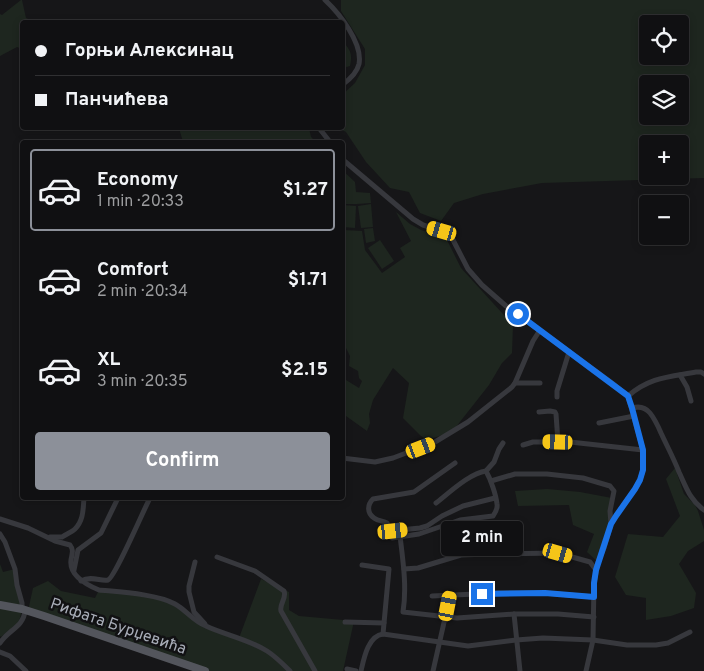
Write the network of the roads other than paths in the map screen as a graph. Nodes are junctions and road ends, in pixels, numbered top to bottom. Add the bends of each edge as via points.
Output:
1 (325, 0) edge
2 (342, 20) edge
3 (345, 24) edge
4 (345, 82) edge
5 (320, 130) edge
6 (328, 140) edge
7 (345, 162) edge
8 (540, 330) junction
9 (569, 352) junction
10 (704, 374) edge
11 (680, 375) junction
12 (515, 383) junction
13 (540, 383) dead end
14 (628, 396) junction
15 (557, 397) dead end
16 (691, 401) dead end
17 (632, 408) junction
18 (539, 412) dead end
19 (634, 416) junction
20 (599, 423) dead end
21 (558, 442) junction
22 (503, 443) dead end
23 (523, 445) dead end
24 (643, 450) junction
25 (345, 458) edge
26 (455, 463) dead end
27 (486, 471) junction
28 (491, 481) junction
29 (495, 498) junction
30 (84, 500) edge
31 (117, 500) edge
32 (149, 500) edge
33 (436, 504) dead end
34 (704, 510) edge
35 (0, 519) edge
36 (611, 524) junction
37 (0, 534) edge
38 (400, 536) junction
39 (47, 537) junction
40 (392, 538) dead end
41 (217, 558) dead end
42 (195, 562) dead end
43 (362, 565) dead end
44 (404, 569) junction
45 (74, 570) junction
46 (596, 570) junction
47 (81, 580) junction
48 (432, 596) dead end
49 (450, 596) junction
50 (594, 597) junction
51 (0, 605) edge
52 (23, 610) junction
53 (514, 614) junction
54 (446, 617) junction
55 (594, 617) junction
56 (345, 622) dead end
57 (384, 623) junction
58 (206, 627) junction
59 (690, 632) dead end
60 (383, 634) junction
61 (516, 640) junction
62 (592, 640) junction
63 (440, 642) junction
64 (0, 643) edge
65 (0, 652) edge
66 (434, 668) edge
67 (347, 669) dead end
68 (26, 671) edge
69 (204, 671) edge
70 (290, 671) edge
71 (315, 671) edge
72 (356, 671) edge
73 (361, 671) edge
74 (520, 671) edge
75 (586, 671) edge

1 - 2 street
3 - 4 street via 359,63 357,70
5 - 6 street
7 - 8 street via 413,219 448,234 468,269 482,285
8 - 9 street
8 - 12 street
9 - 14 street
9 - 15 street
10 - 11 street
11 - 14 street via 650,381
11 - 16 street
12 - 13 street
12 - 25 street via 468,422 435,442 375,462
14 - 17 street
17 - 19 street
17 - 34 street via 644,408 650,413 686,490
18 - 21 street via 555,412
19 - 20 street
19 - 24 street
21 - 23 street
21 - 24 street
22 - 27 street
24 - 36 street via 640,480
26 - 29 street via 414,492 373,500 368,508 372,517 387,523 390,531 420,528 463,506
27 - 28 street
27 - 33 street via 465,481
28 - 29 street
28 - 36 street via 515,474 548,474 583,478 610,486 614,491
29 - 38 street via 497,509 493,516 460,520 419,534
30 - 39 street via 82,517 76,529 62,537
31 - 45 street via 102,533 78,550
32 - 47 street, Рифата Бурџевића via 109,579
35 - 39 street, Рифата Бурџевића
36 - 46 street
37 - 52 street via 15,569
38 - 40 street
38 - 44 street
39 - 45 street, Рифата Бурџевића via 71,546 70,562
41 - 71 street via 255,571 284,591 281,612
42 - 58 street, Рифата Бурџевића via 189,592 194,612
43 - 57 street via 389,569
44 - 46 street via 461,555 558,553 590,562
44 - 54 street via 403,612
45 - 47 street, Рифата Бурџевића
46 - 50 street
47 - 58 street, Рифата Бурџевића via 99,590 164,599
48 - 49 street
49 - 50 street via 545,593
49 - 54 street
50 - 55 street
51 - 52 main road, Рифата Бурџевића
52 - 64 street via 21,624
52 - 69 main road, Рифата Бурџевића
53 - 54 street
53 - 55 street
53 - 61 street
54 - 63 street
55 - 62 street
56 - 57 street
57 - 60 street
58 - 70 street, Рифата Бурџевића via 262,648
59 - 62 street via 656,645
60 - 63 street
60 - 73 street via 375,637 365,652
61 - 62 street
61 - 63 street via 468,646
61 - 74 street
62 - 75 street
63 - 66 street
65 - 68 street via 10,656
67 - 72 street

